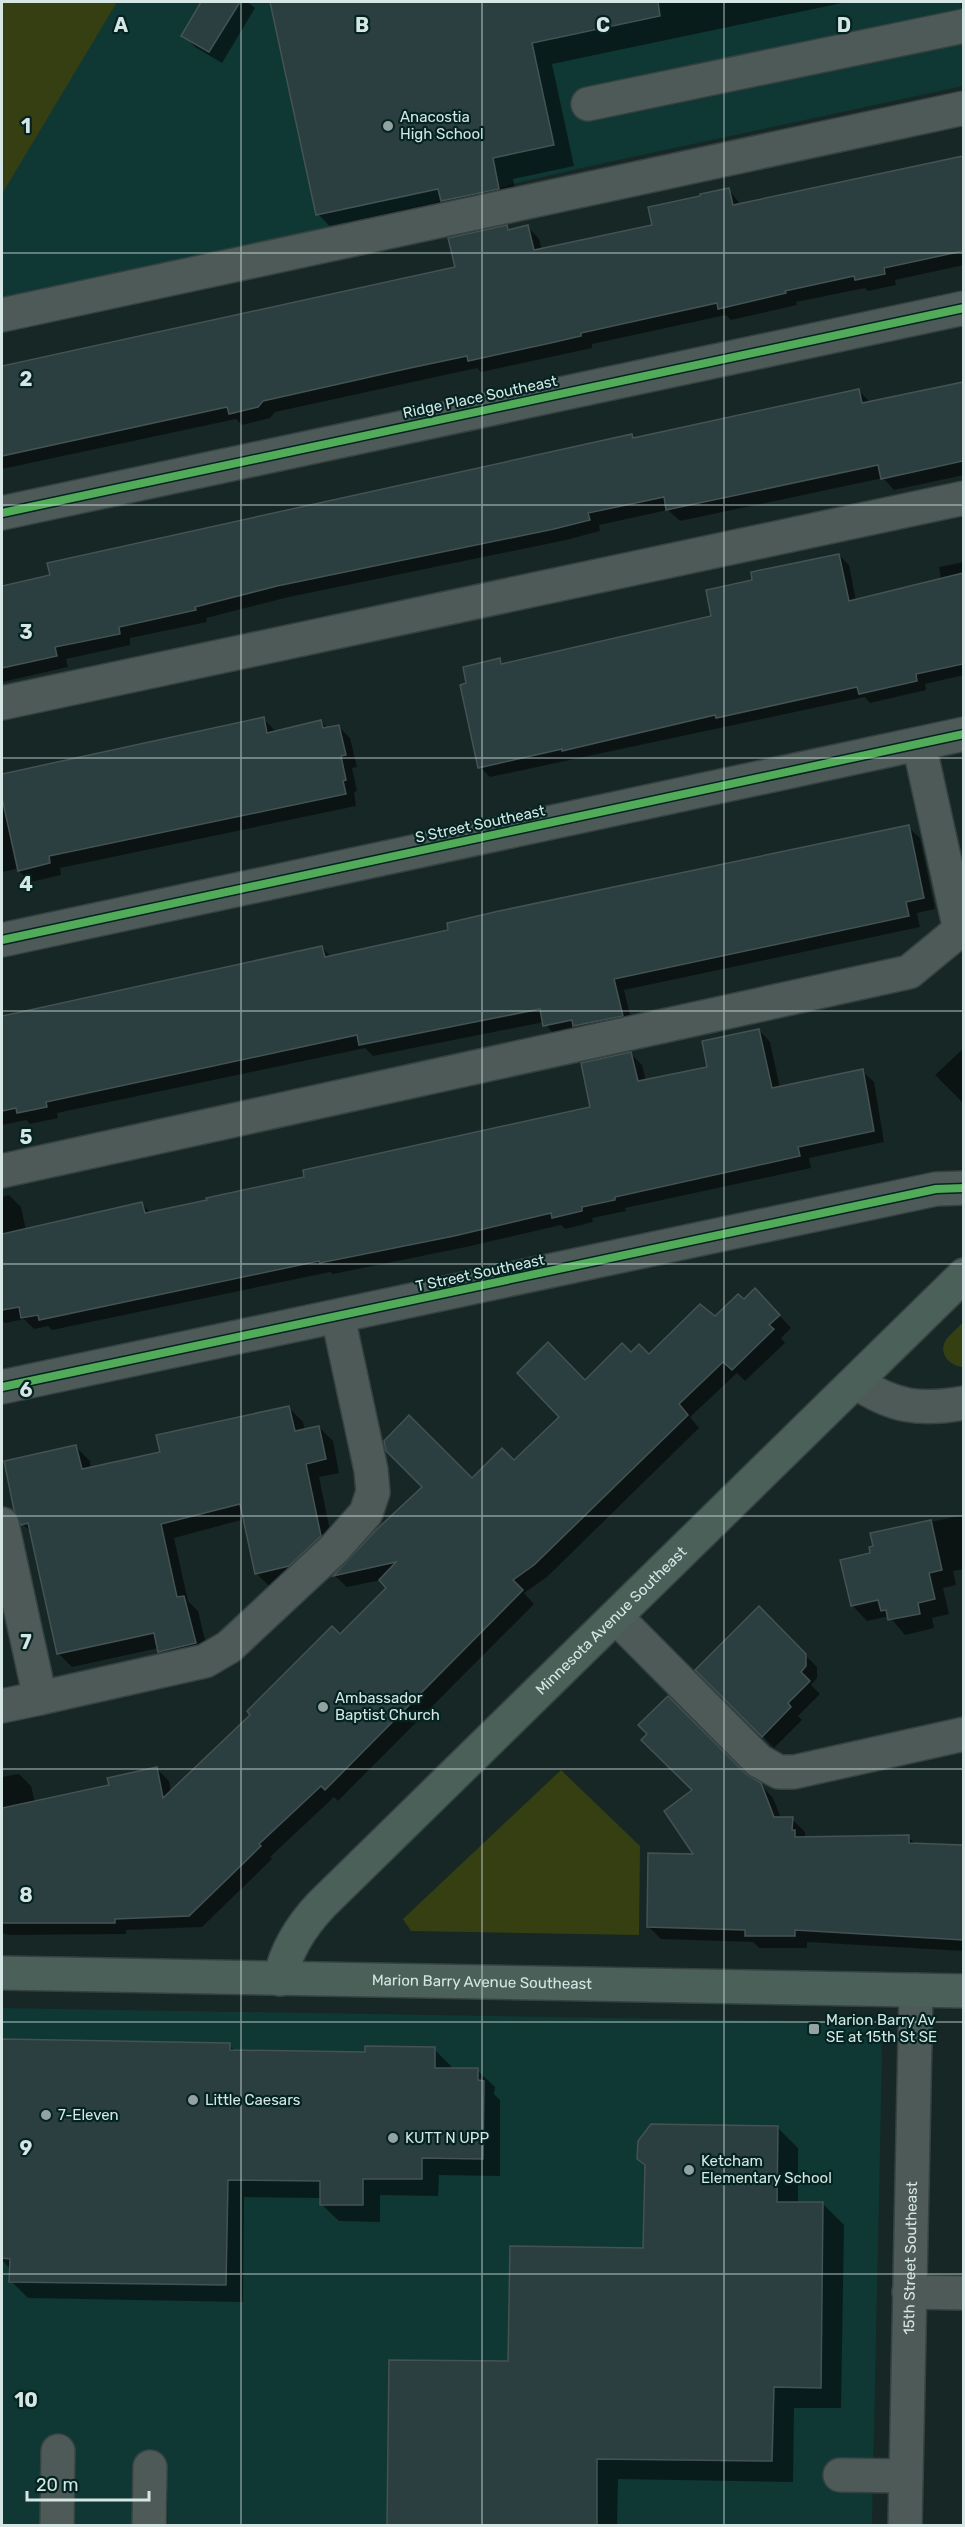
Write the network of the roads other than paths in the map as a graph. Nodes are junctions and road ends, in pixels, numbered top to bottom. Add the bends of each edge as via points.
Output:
1 (963, 26) edge
2 (588, 104) dead end
3 (963, 108) edge
4 (963, 308) edge
5 (2, 315) edge
6 (963, 498) edge
7 (2, 513) edge
8 (2, 703) edge
9 (963, 734) edge
10 (919, 744) junction
11 (2, 940) edge
12 (2, 1171) edge
13 (963, 1188) edge
14 (963, 1275) edge
15 (338, 1317) junction
16 (856, 1382) junction
17 (2, 1387) edge
18 (963, 1403) edge
19 (2, 1524) edge
20 (616, 1617) junction
21 (40, 1698) junction
22 (2, 1706) edge
23 (963, 1734) edge
24 (2, 1973) edge
25 (280, 1979) junction
26 (916, 1990) junction
27 (963, 1991) edge
28 (909, 2292) junction
29 (963, 2293) edge
30 (58, 2451) dead end
31 (150, 2468) dead end
32 (840, 2475) dead end
33 (906, 2476) junction
34 (57, 2526) edge
35 (149, 2526) edge
36 (905, 2526) edge

1 - 2 street
3 - 5 street
4 - 7 street, Ridge Place Southeast
6 - 8 street
9 - 10 street, S Street Southeast
10 - 11 street, S Street Southeast
10 - 12 street via 960,930 909,972
13 - 15 street, T Street Southeast via 936,1189
14 - 16 main road, Minnesota Avenue Southeast
15 - 17 street, T Street Southeast
15 - 21 street via 371,1470 373,1492 366,1513 334,1549 229,1647 205,1662
16 - 18 street via 896,1404 919,1408
16 - 20 main road, Minnesota Avenue Southeast
19 - 21 street
20 - 23 street via 759,1761 779,1772 794,1772
20 - 25 main road, Minnesota Avenue Southeast via 309,1917 286,1954
21 - 22 street
24 - 25 main road, Marion Barry Avenue Southeast
25 - 26 main road, Marion Barry Avenue Southeast
26 - 27 main road, Marion Barry Avenue Southeast
26 - 28 street, 15th Street Southeast
28 - 29 street
28 - 33 street, 15th Street Southeast
30 - 34 street
31 - 35 street
32 - 33 street
33 - 36 street, 15th Street Southeast

